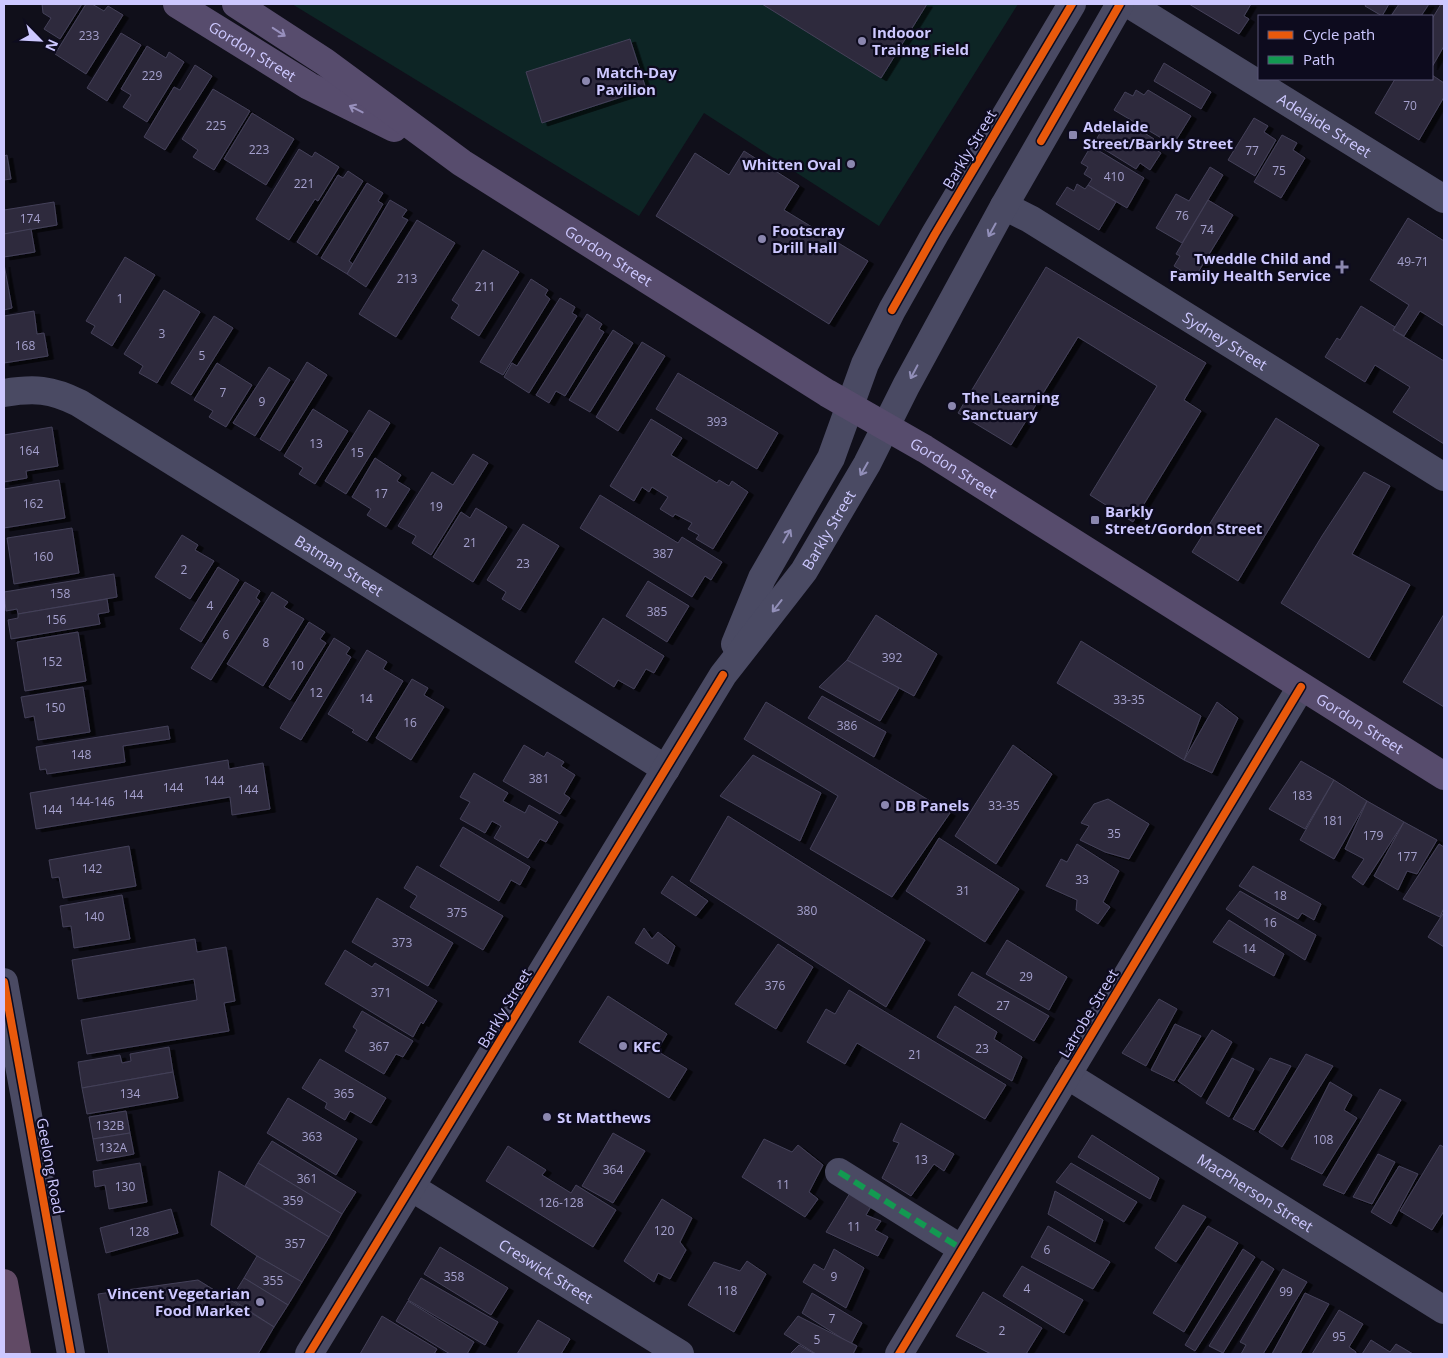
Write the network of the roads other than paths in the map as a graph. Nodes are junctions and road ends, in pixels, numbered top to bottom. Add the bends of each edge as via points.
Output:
1 (177, 4) edge
2 (237, 4) edge
3 (1072, 4) edge
4 (1120, 4) edge
5 (1129, 4) edge
6 (462, 162) junction
7 (1444, 199) edge
8 (1004, 206) junction
9 (4, 393) edge
10 (850, 406) junction
11 (886, 426) junction
12 (1444, 477) edge
13 (723, 676) junction
14 (1301, 687) junction
15 (666, 769) junction
16 (1444, 776) edge
17 (4, 982) edge
18 (1067, 1075) junction
19 (839, 1172) dead end
20 (411, 1187) junction
21 (962, 1249) junction
22 (4, 1283) edge
23 (1444, 1310) edge
24 (17, 1354) edge
25 (71, 1354) edge
26 (309, 1354) edge
27 (680, 1354) edge
28 (899, 1354) edge

6 -> 1 main road, Gordon Street via 309,86
2 -> 6 main road, Gordon Street via 325,62
3 - 10 street, Barkly Street via 892,310 865,364
4 - 8 street, Barkly Street
5 - 7 street, Adelaide Street
6 - 10 main road, Gordon Street
8 -> 11 street, Barkly Street
8 - 12 street, Sydney Street via 1038,224
9 - 15 street, Batman Street via 38,390 59,394 79,403
10 - 11 main road, Gordon Street
13 -> 10 street, Barkly Street via 762,578 831,458
11 -> 13 street, Barkly Street via 804,571
11 - 14 main road, Gordon Street
13 - 15 street, Barkly Street
14 - 16 main road, Gordon Street
14 - 18 street, Latrobe Street
15 - 20 street, Barkly Street
17 - 25 street, Geelong Road
18 - 21 street, Latrobe Street
18 - 23 street, MacPherson Street
19 - 21 street
20 - 26 street, Barkly Street
20 - 27 street, Creswick Street
21 - 28 street, Latrobe Street
22 - 24 highway

